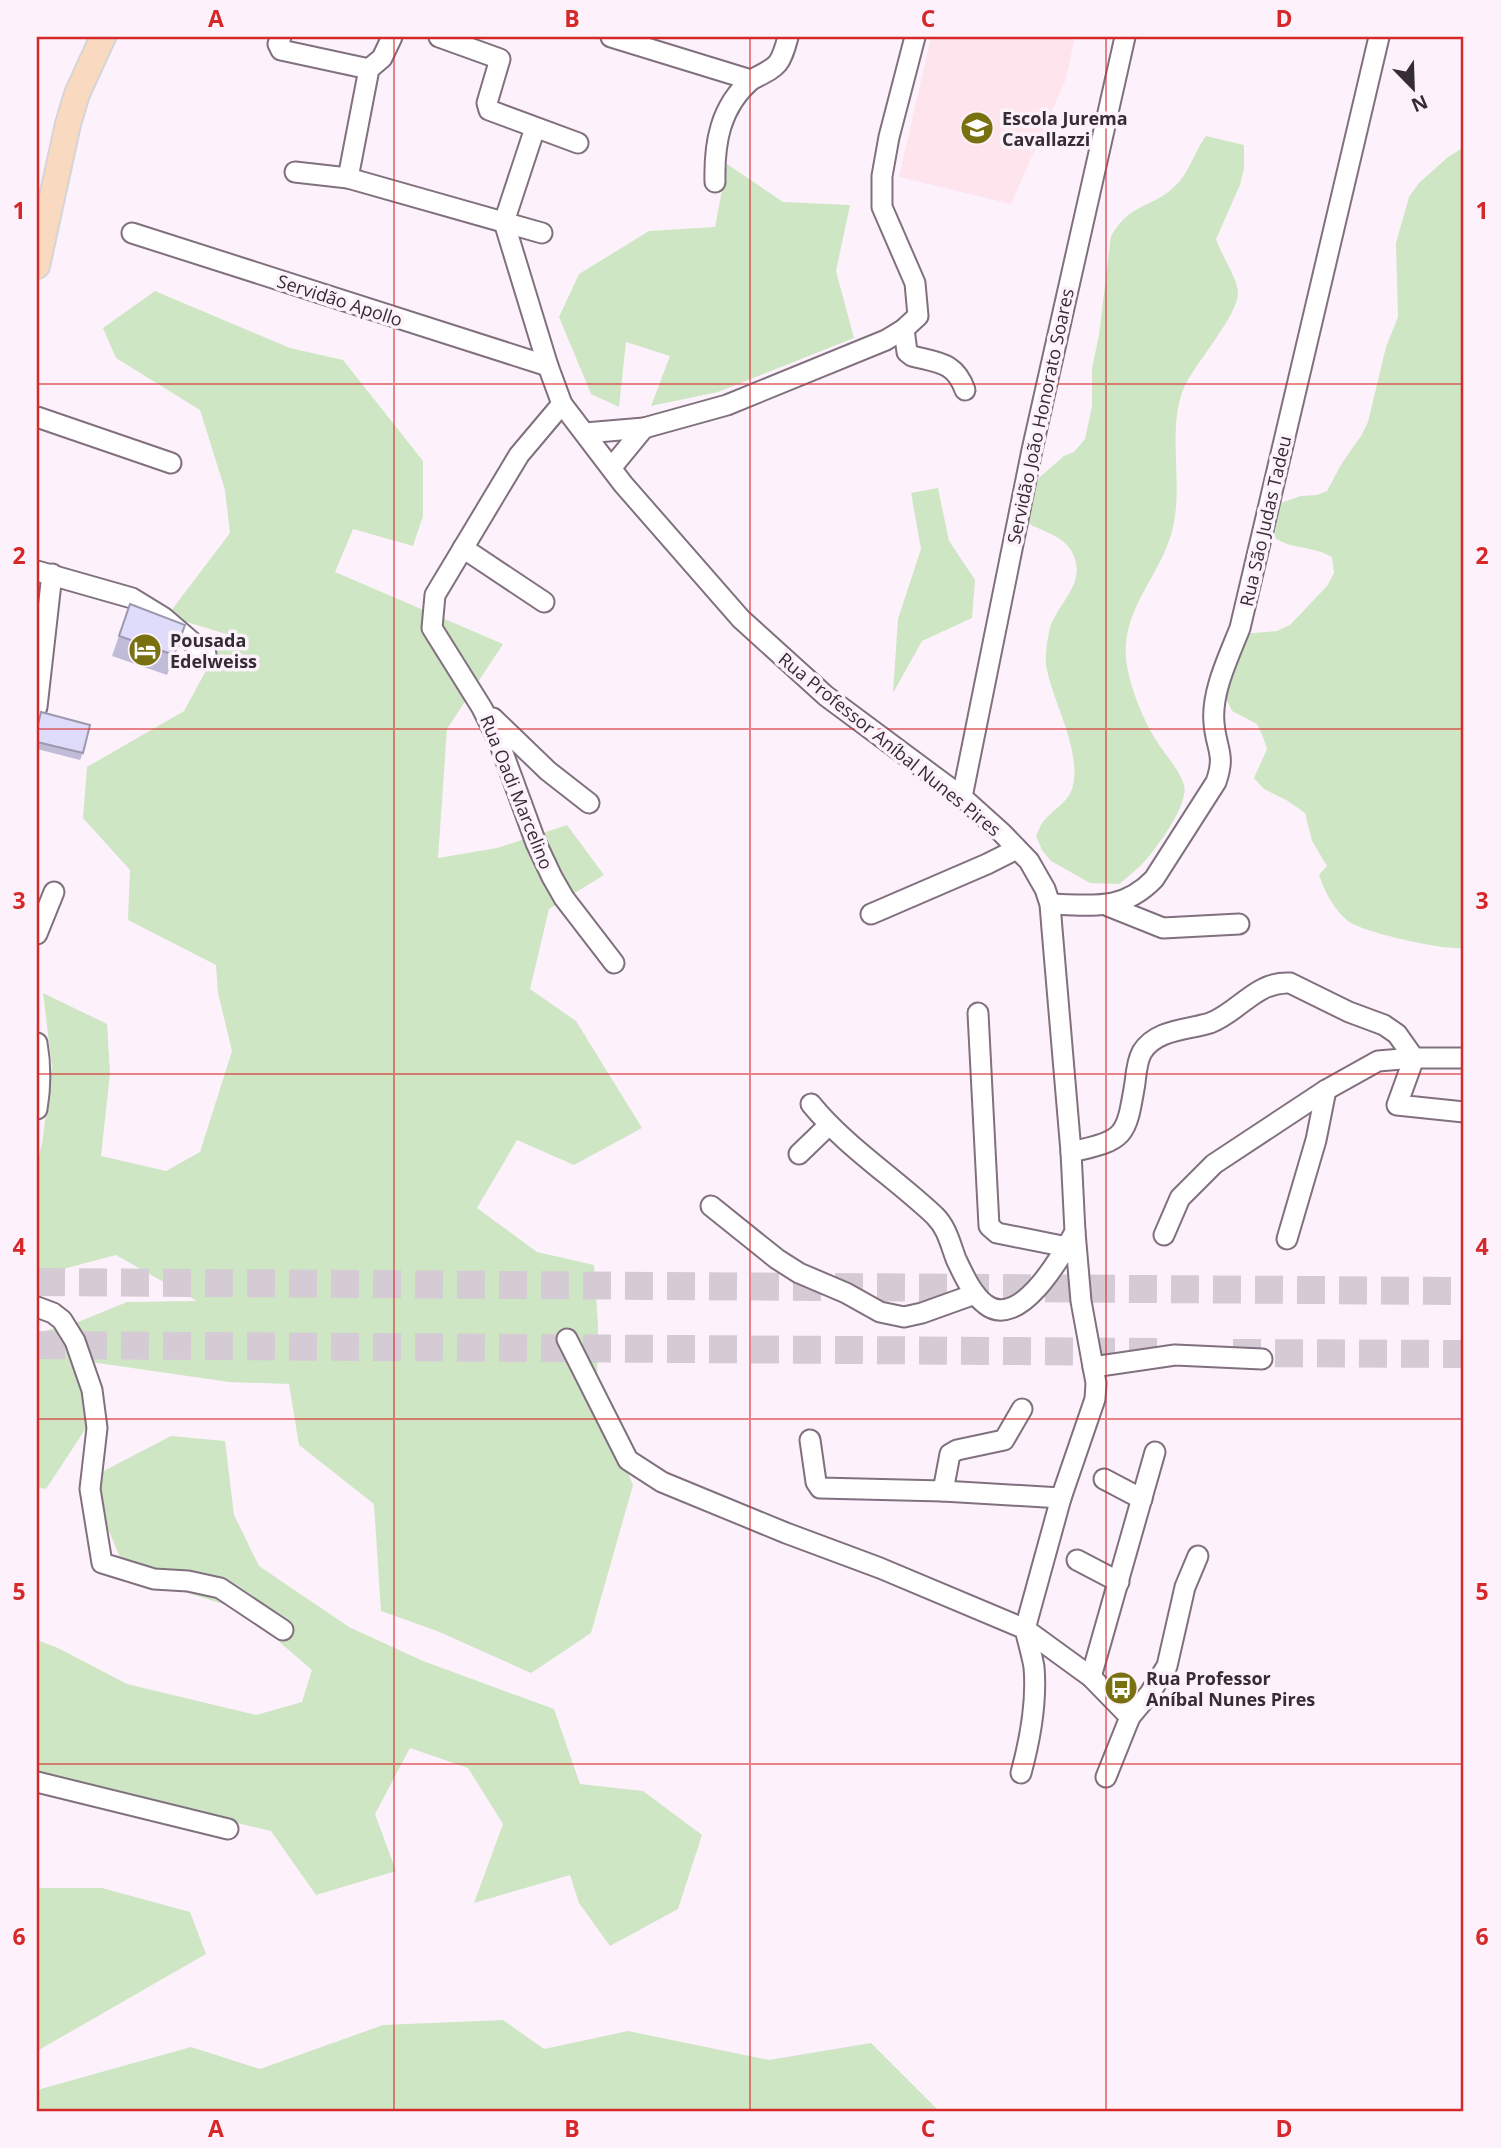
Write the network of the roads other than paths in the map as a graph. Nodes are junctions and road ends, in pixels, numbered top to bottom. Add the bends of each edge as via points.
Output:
1 (103, 37) edge
2 (281, 37) edge
3 (392, 37) edge
4 (439, 37) edge
5 (611, 37) edge
6 (788, 37) edge
7 (915, 37) edge
8 (1125, 37) edge
9 (1379, 37) edge
10 (369, 69) junction
11 (751, 80) junction
12 (536, 128) junction
13 (578, 143) dead end
14 (295, 172) dead end
15 (348, 178) junction
16 (715, 182) dead end
17 (504, 222) junction
18 (132, 233) dead end
19 (541, 233) dead end
20 (37, 266) edge
21 (904, 329) junction
22 (548, 366) junction
23 (965, 390) dead end
24 (562, 404) junction
25 (37, 417) edge
26 (644, 428) junction
27 (585, 433) junction
28 (171, 463) dead end
29 (611, 467) junction
30 (463, 548) junction
31 (44, 572) edge
32 (544, 602) dead end
33 (206, 654) dead end
34 (37, 707) edge
35 (482, 708) junction
36 (962, 797) junction
37 (589, 803) dead end
38 (1017, 849) junction
39 (54, 892) dead end
40 (1050, 904) junction
41 (1108, 906) junction
42 (871, 914) dead end
43 (1239, 925) dead end
44 (37, 934) edge
45 (614, 963) dead end
46 (978, 1013) dead end
47 (37, 1043) edge
48 (1413, 1058) junction
49 (1464, 1058) edge
50 (1326, 1090) junction
51 (811, 1104) dead end
52 (37, 1109) edge
53 (1464, 1112) edge
54 (829, 1125) junction
55 (1071, 1152) junction
56 (799, 1154) dead end
57 (711, 1206) dead end
58 (1164, 1235) dead end
59 (1071, 1239) junction
60 (1287, 1239) dead end
61 (975, 1294) junction
62 (37, 1307) edge
63 (567, 1339) dead end
64 (1262, 1359) dead end
65 (1093, 1367) junction
66 (1022, 1409) dead end
67 (810, 1440) dead end
68 (1155, 1452) dead end
69 (1104, 1479) dead end
70 (943, 1491) junction
71 (1060, 1498) junction
72 (1142, 1499) junction
73 (1198, 1556) dead end
74 (1077, 1560) dead end
75 (1119, 1582) junction
76 (1025, 1629) junction
77 (282, 1630) dead end
78 (1091, 1677) junction
79 (1130, 1717) junction
80 (1021, 1773) dead end
81 (1106, 1777) dead end
82 (37, 1782) edge
83 (228, 1829) dead end

1 - 20 main road via 68,124
2 - 10 street via 281,50
3 - 10 street via 382,58
4 - 12 street via 500,59 487,107
5 - 11 street
6 - 11 street via 782,60
7 - 21 street via 883,176 882,206 915,283 918,316
8 - 36 street, Servidão João Honorato Soares via 1032,450
9 - 41 street, Rua São Judas Tadeu via 1240,628 1214,704 1222,765 1216,782 1154,879 1142,891
10 - 15 street
11 - 16 street via 739,90 723,120 716,140
12 - 13 street
12 - 17 street
14 - 15 street
15 - 17 street
17 - 19 street
17 - 22 street, Rua Professor Aníbal Nunes Pires
18 - 22 street, Servidão Apollo
21 - 23 street via 907,352 949,366
21 - 26 street via 753,396
22 - 24 street, Rua Professor Aníbal Nunes Pires
24 - 27 street, Rua Professor Aníbal Nunes Pires
24 - 30 street, Rua Oadi Marcelino via 519,455
25 - 28 street
26 - 27 street
26 - 29 street
27 - 29 street, Rua Professor Aníbal Nunes Pires
29 - 36 street, Rua Professor Aníbal Nunes Pires via 741,619 783,659 871,732
30 - 32 street
30 - 35 street, Rua Oadi Marcelino via 435,595 432,628
31 - 33 street via 132,598 163,617
31 - 34 street
35 - 37 street
35 - 45 street, Rua Oadi Marcelino via 552,877
36 - 38 street, Rua Professor Aníbal Nunes Pires
38 - 40 street, Rua Professor Aníbal Nunes Pires via 1037,873
38 - 42 street
39 - 44 street
40 - 41 street, Rua São Judas Tadeu
40 - 55 street, Rua Professor Aníbal Nunes Pires
41 - 43 street via 1163,928
46 - 59 street via 989,1226 997,1233
47 - 52 street via 41,1067
48 - 49 street
48 - 50 street via 1378,1061
48 - 53 street via 1397,1105
48 - 55 street via 1397,1034 1384,1025 1280,982 1244,999 1211,1023 1153,1041 1138,1063 1129,1122 1123,1132 1106,1144
50 - 58 street via 1214,1164 1180,1198
50 - 60 street
51 - 54 street
54 - 56 street
54 - 61 street via 937,1218
55 - 59 street, Rua Professor Aníbal Nunes Pires
57 - 61 street via 776,1259 880,1312 904,1317
59 - 61 street via 1025,1301 997,1310
59 - 65 street, Rua Professor Aníbal Nunes Pires
62 - 77 street via 62,1320 75,1341 92,1390 97,1428 90,1489 102,1563 154,1579 220,1588
63 - 76 street via 628,1460 645,1472
64 - 65 street via 1175,1355
65 - 71 street, Rua Professor Aníbal Nunes Pires via 1095,1399
66 - 70 street via 1004,1440 950,1454
67 - 70 street via 820,1488
68 - 72 street
69 - 72 street
70 - 71 street
71 - 76 street, Rua Professor Aníbal Nunes Pires
72 - 75 street
73 - 79 street via 1185,1587 1167,1666
74 - 75 street
75 - 78 street
76 - 78 street
76 - 80 street via 1034,1665 1034,1689
78 - 79 street
79 - 81 street
82 - 83 street

